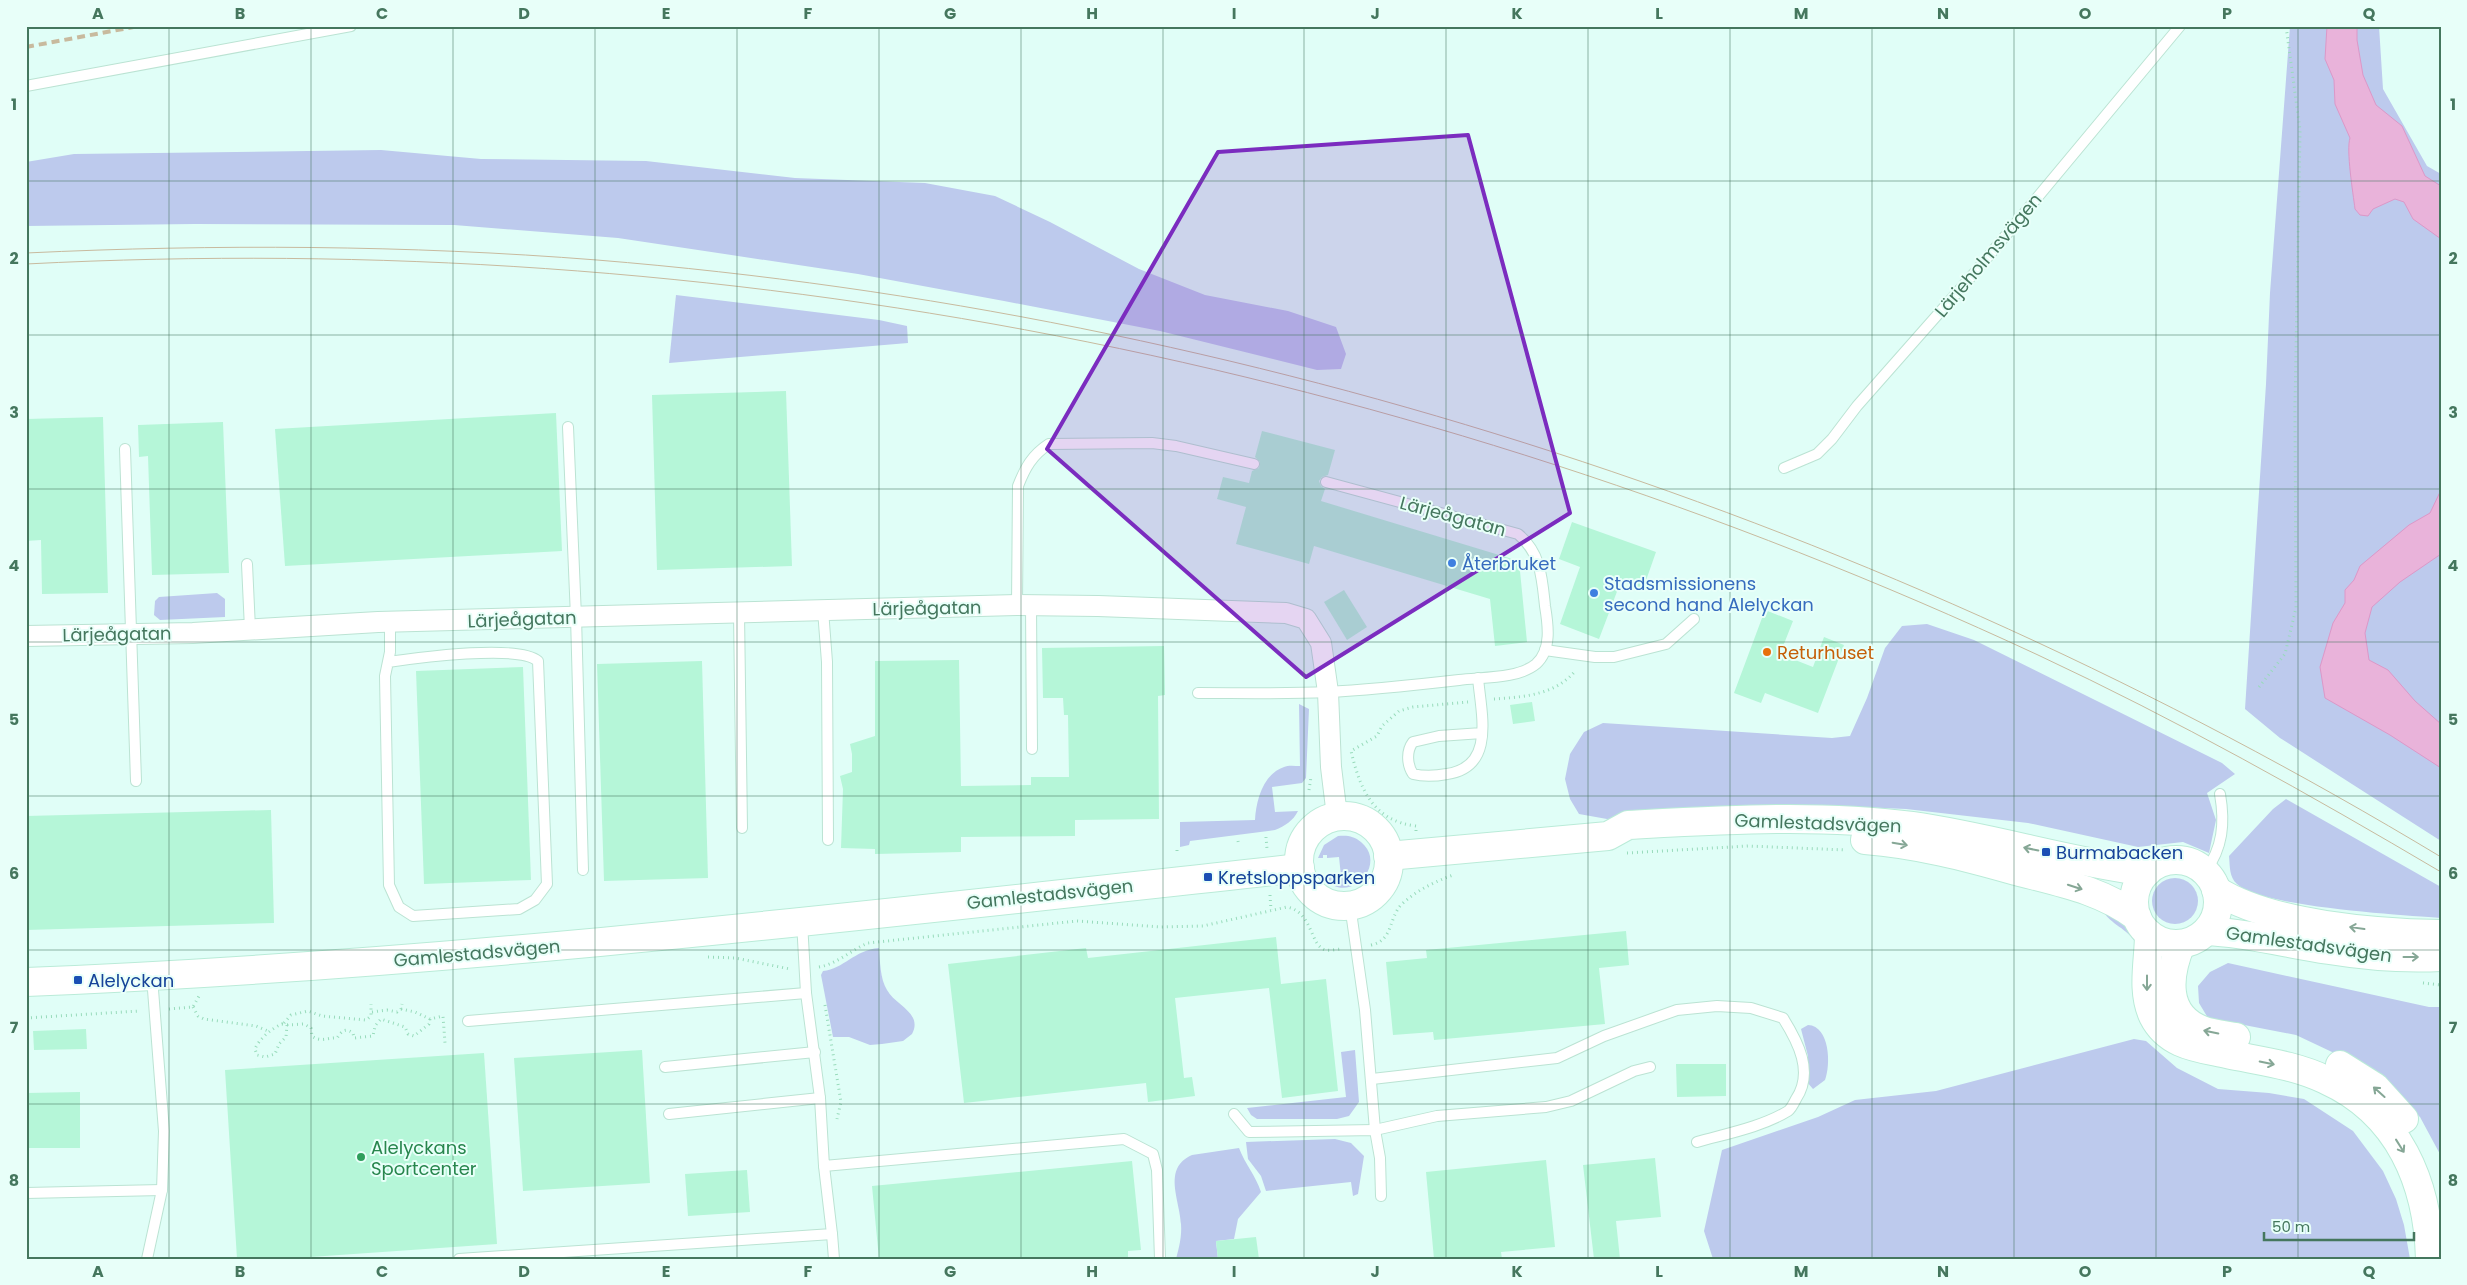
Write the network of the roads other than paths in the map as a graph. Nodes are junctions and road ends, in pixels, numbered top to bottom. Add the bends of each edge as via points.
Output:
1 (350, 26) edge
2 (2180, 26) edge
3 (26, 86) edge
4 (568, 427) dead end
5 (125, 449) dead end
6 (1254, 464) dead end
7 (1784, 468) dead end
8 (1326, 482) dead end
9 (247, 564) dead end
10 (1024, 605) junction
11 (823, 610) junction
12 (739, 612) junction
13 (576, 617) junction
14 (1694, 619) dead end
15 (390, 622) junction
16 (250, 630) junction
17 (131, 634) junction
18 (26, 636) edge
19 (1545, 650) junction
20 (388, 662) junction
21 (1478, 678) junction
22 (1328, 692) junction
23 (1198, 693) dead end
24 (1482, 733) junction
25 (1032, 749) dead end
26 (136, 780) dead end
27 (2220, 794) dead end
28 (1337, 816) junction
29 (742, 828) dead end
30 (828, 840) dead end
31 (1616, 844) junction
32 (1388, 856) junction
33 (1300, 868) junction
34 (583, 870) dead end
35 (2147, 872) junction
36 (2211, 881) junction
37 (1350, 905) junction
38 (801, 921) junction
39 (2143, 925) junction
40 (2207, 931) junction
41 (2441, 934) edge
42 (2181, 944) junction
43 (2441, 957) edge
44 (152, 977) junction
45 (26, 982) edge
46 (806, 993) junction
47 (468, 1021) dead end
48 (815, 1052) junction
49 (665, 1067) dead end
50 (1650, 1067) dead end
51 (1372, 1079) junction
52 (820, 1098) junction
53 (669, 1114) dead end
54 (1234, 1114) dead end
55 (1374, 1130) junction
56 (1697, 1142) dead end
57 (824, 1166) junction
58 (162, 1190) junction
59 (2441, 1191) edge
60 (26, 1193) edge
61 (1381, 1196) dead end
62 (832, 1234) junction
63 (147, 1259) edge
64 (459, 1259) edge
65 (834, 1259) edge
66 (1160, 1259) edge
67 (2430, 1259) edge

1 - 3 lane
2 - 7 lane, Lärjeholmsvägen via 1832,438 1817,454
4 - 13 lane
5 - 17 lane
6 - 10 lane via 1160,444 1049,444 1032,458 1018,486
8 - 19 lane, Lärjeågatan via 1518,534 1533,549 1541,571 1548,628
9 - 16 lane
10 - 11 street, Lärjeågatan
10 - 22 street, Lärjeågatan via 1246,610 1297,615 1306,619 1321,643
10 - 25 lane
11 - 12 street, Lärjeågatan
11 - 30 lane via 827,662
12 - 13 street, Lärjeågatan
12 - 29 lane
13 - 15 street, Lärjeågatan
13 - 34 lane
14 - 19 lane via 1666,644 1614,657
15 - 16 street, Lärjeågatan
15 - 20 lane
16 - 17 street, Lärjeågatan
17 - 18 street, Lärjeågatan
17 - 26 lane
19 - 21 lane via 1530,668
20 - 20 lane via 385,676 390,885 399,907 413,916 518,908 535,900 547,884 538,661 526,655 463,654
21 - 22 lane
21 - 24 lane
22 - 23 lane
22 - 28 street, Lärjeågatan
24 - 24 lane via 1478,755 1469,766 1458,772 1423,776 1413,774 1409,769 1408,758 1413,742 1439,736
27 - 36 lane via 2224,819
28 - 32 street via 1355,817 1371,825 1383,839
28 - 33 street via 1317,825 1306,836 1300,852
31 - 32 street, Gamlestadsvägen
35 -> 31 street, Gamlestadsvägen via 1958,834 1876,822 1768,819 1628,825
31 -> 39 street, Gamlestadsvägen via 1749,836 1885,842 1958,856 2061,882 2114,901
32 - 37 street via 1386,874 1377,890
33 - 37 street via 1306,884 1318,897 1333,904
33 - 38 street, Gamlestadsvägen
35 - 36 street, Gamlestadsvägen via 2159,864 2180,860 2193,864
35 - 39 street via 2135,896
36 - 40 street, Gamlestadsvägen via 2217,912
41 -> 36 street, Gamlestadsvägen via 2367,929 2298,918 2245,905
37 - 51 lane
38 - 44 street, Gamlestadsvägen via 497,951
38 - 46 lane
39 - 42 street, Gamlestadsvägen via 2166,943
39 -> 67 street via 2147,995 2154,1018 2169,1037 2186,1046 2286,1066 2325,1079 2356,1098 2388,1128 2401,1146 2419,1184 2429,1230
40 - 42 street, Gamlestadsvägen via 2195,940
40 -> 43 street, Gamlestadsvägen via 2357,954
59 -> 42 street via 2428,1157 2409,1125 2388,1100 2360,1077 2319,1057 2202,1030 2185,1020 2170,990 2171,975
44 - 45 street, Gamlestadsvägen
44 - 58 lane via 164,1131
46 - 47 lane
46 - 48 lane
48 - 49 lane
48 - 52 lane
50 - 55 lane via 1555,1105 1444,1115
51 - 55 lane
51 - 56 lane via 1557,1058 1604,1036 1677,1010 1717,1006 1751,1008 1783,1018 1798,1041 1804,1065 1802,1091 1789,1111 1744,1129
52 - 53 lane
52 - 57 lane
54 - 55 lane via 1249,1132
55 - 61 lane via 1380,1158
57 - 62 lane
57 - 66 lane via 1124,1139 1153,1154 1157,1170
58 - 60 lane
58 - 63 lane
62 - 64 lane
62 - 65 lane

